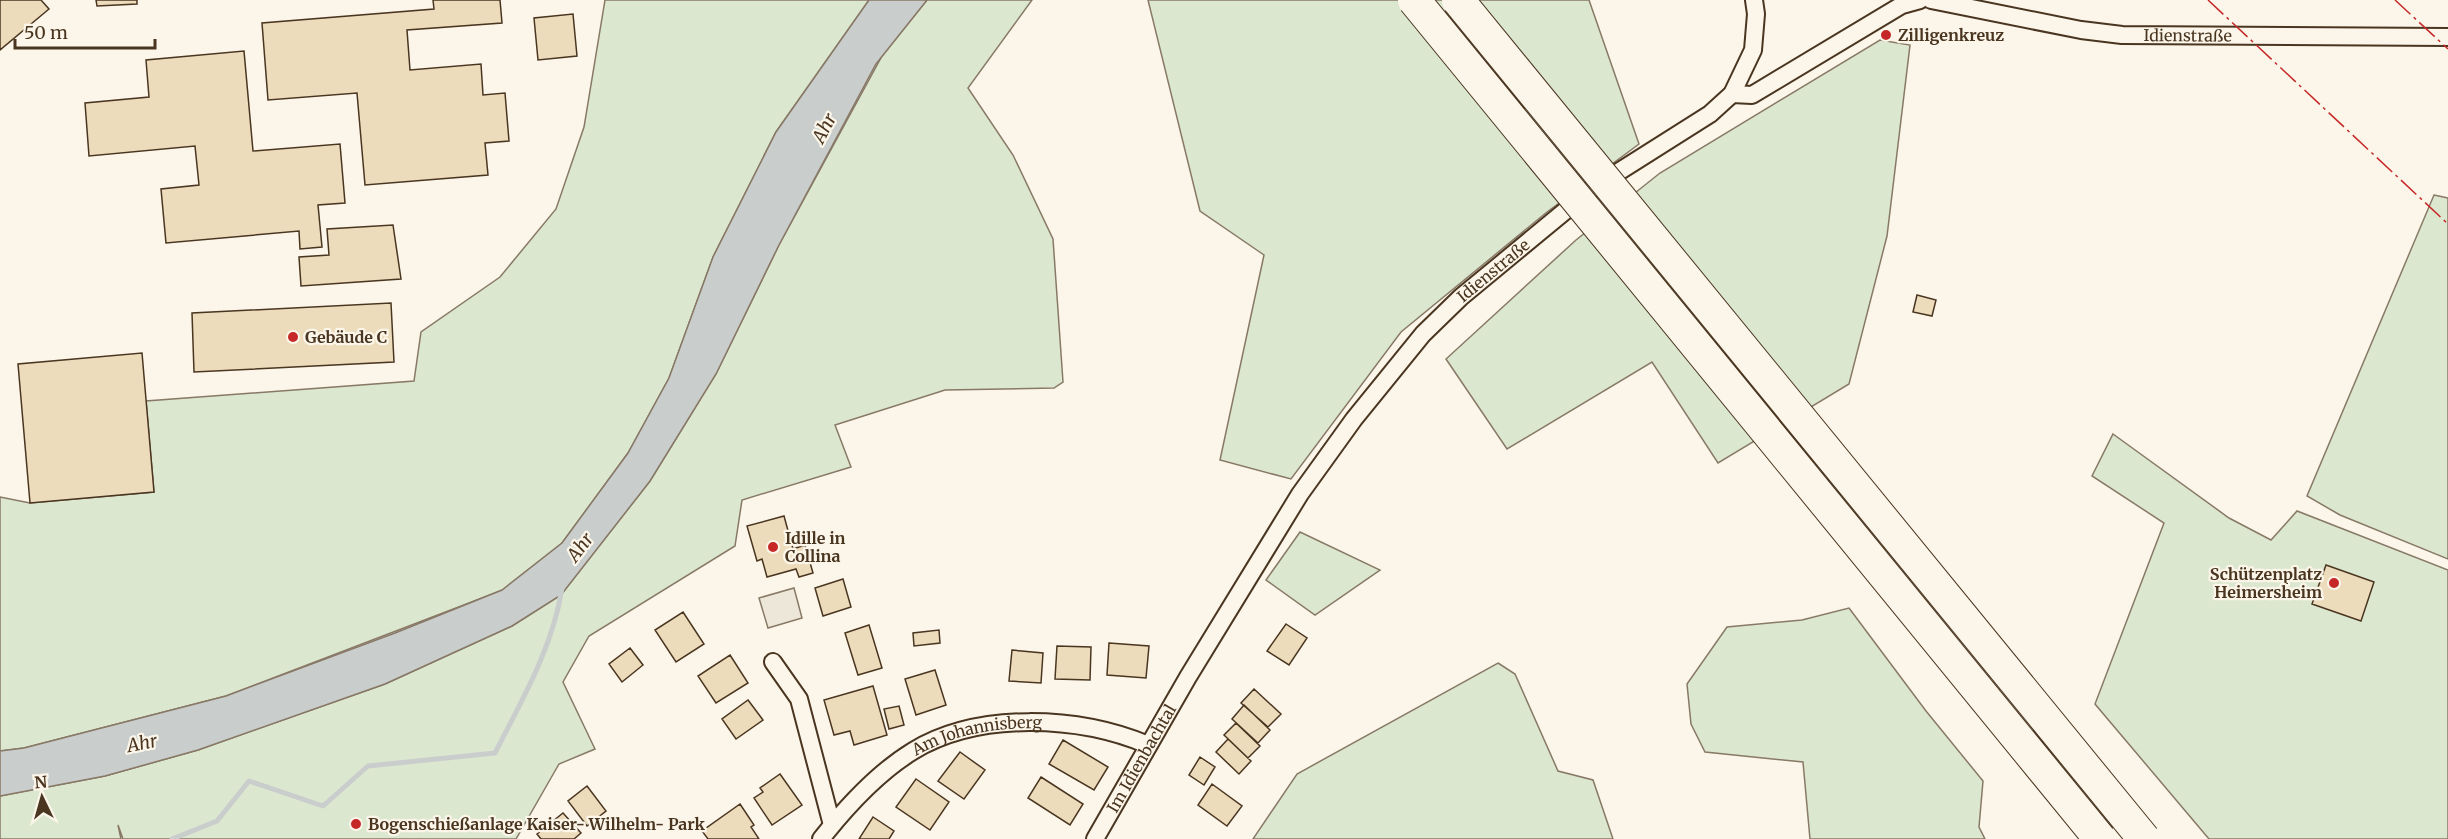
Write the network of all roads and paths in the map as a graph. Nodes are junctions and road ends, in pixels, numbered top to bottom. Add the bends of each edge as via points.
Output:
1 (1414, 0) edge
2 (1458, 0) edge
3 (1754, 0) edge
4 (1920, 0) edge
5 (1931, 0) edge
6 (2448, 37) edge
7 (1732, 94) junction
8 (773, 662) dead end
9 (1188, 678) joint
10 (1148, 745) junction
11 (831, 825) junction
12 (821, 839) edge
13 (1095, 839) edge
14 (2100, 839) edge
15 (2145, 839) edge

1 - 14 highway, bridge
2 - 15 highway, bridge
3 - 7 street via 1753,50
4 - 7 street via 1902,5 1752,95
5 - 6 street, Idienstraße via 2122,35
7 - 9 street, Idienstraße via 1710,114 1593,188 1461,297 1423,334 1300,494
8 - 11 street via 799,699
9 - 10 street, Im Idienbachtal
10 - 11 street, Am Johannisberg via 1117,732 1076,724 1021,723 963,731 914,750 878,776
10 - 13 street, Im Idienbachtal
11 - 12 street, Am Johannisberg

